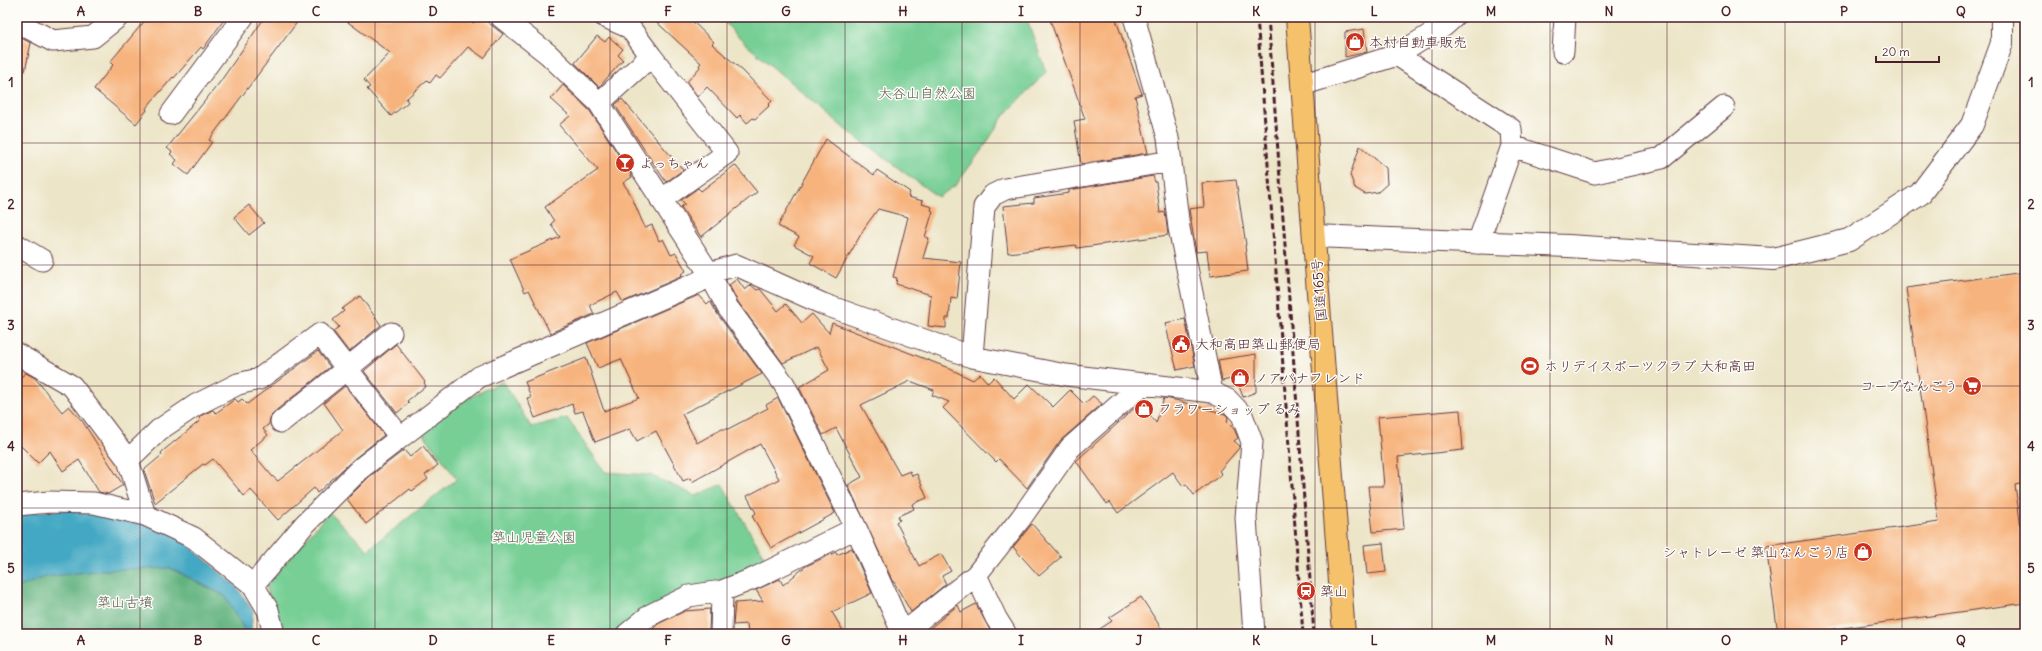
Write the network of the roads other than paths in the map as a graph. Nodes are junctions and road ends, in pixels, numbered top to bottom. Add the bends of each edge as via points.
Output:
1 (118, 17) edge
2 (243, 17) edge
3 (501, 17) edge
4 (606, 17) edge
5 (1134, 17) edge
6 (1297, 17) edge
7 (1454, 17) edge
8 (1565, 17) edge
9 (2002, 17) edge
10 (17, 22) edge
11 (1563, 52) dead end
12 (1397, 55) junction
13 (651, 56) junction
14 (1302, 85) junction
15 (599, 103) junction
16 (1724, 107) dead end
17 (171, 114) dead end
18 (1512, 146) junction
19 (1171, 161) junction
20 (661, 200) junction
21 (1314, 236) junction
22 (1478, 243) junction
23 (17, 246) edge
24 (42, 260) dead end
25 (710, 273) junction
26 (391, 332) dead end
27 (17, 354) edge
28 (972, 357) junction
29 (347, 370) junction
30 (1143, 384) junction
31 (1212, 392) junction
32 (281, 422) dead end
33 (400, 437) junction
34 (128, 460) junction
35 (17, 505) edge
36 (145, 515) junction
37 (856, 528) junction
38 (976, 575) junction
39 (253, 584) junction
40 (722, 591) junction
41 (274, 634) edge
42 (627, 634) edge
43 (721, 634) edge
44 (903, 634) edge
45 (1006, 634) edge
46 (1254, 634) edge
47 (1344, 634) edge

1 - 10 street via 93,37 53,41
2 - 17 street
3 - 15 street via 548,54
4 - 13 street via 630,28
5 - 19 street via 1168,138
6 - 14 highway, 国道165号
7 - 12 street
8 - 11 street
9 - 22 street via 2002,43 1972,125 1920,194 1848,240 1773,259
12 - 14 street
12 - 18 street via 1512,129
13 - 15 street
13 - 20 street via 727,153
14 - 21 highway, 国道165号
15 - 20 street
16 - 18 street via 1662,158 1595,172
18 - 22 street
19 - 28 street via 1005,189 993,195 984,207
19 - 31 street via 1179,228
20 - 25 street
21 - 22 street
21 - 47 highway, 国道165号
23 - 24 street
25 - 28 street via 736,265 823,304
25 - 33 street via 699,282 479,377
25 - 37 street via 728,308 784,384
26 - 29 street
27 - 34 street via 72,386
28 - 30 street via 1066,375
29 - 32 street
29 - 33 street
29 - 34 street via 320,334 259,379 238,384 196,405 159,430
30 - 31 street
30 - 38 street via 1070,448 1021,518
31 - 46 street via 1228,400 1242,415 1252,442 1246,518
33 - 39 street via 361,468 304,525
34 - 36 street
35 - 36 street via 49,502 94,503
36 - 39 street via 194,538
37 - 40 street via 777,568
37 - 44 street
38 - 44 street
38 - 45 street
39 - 41 street via 268,610
40 - 42 street via 689,596 650,615
40 - 43 street

